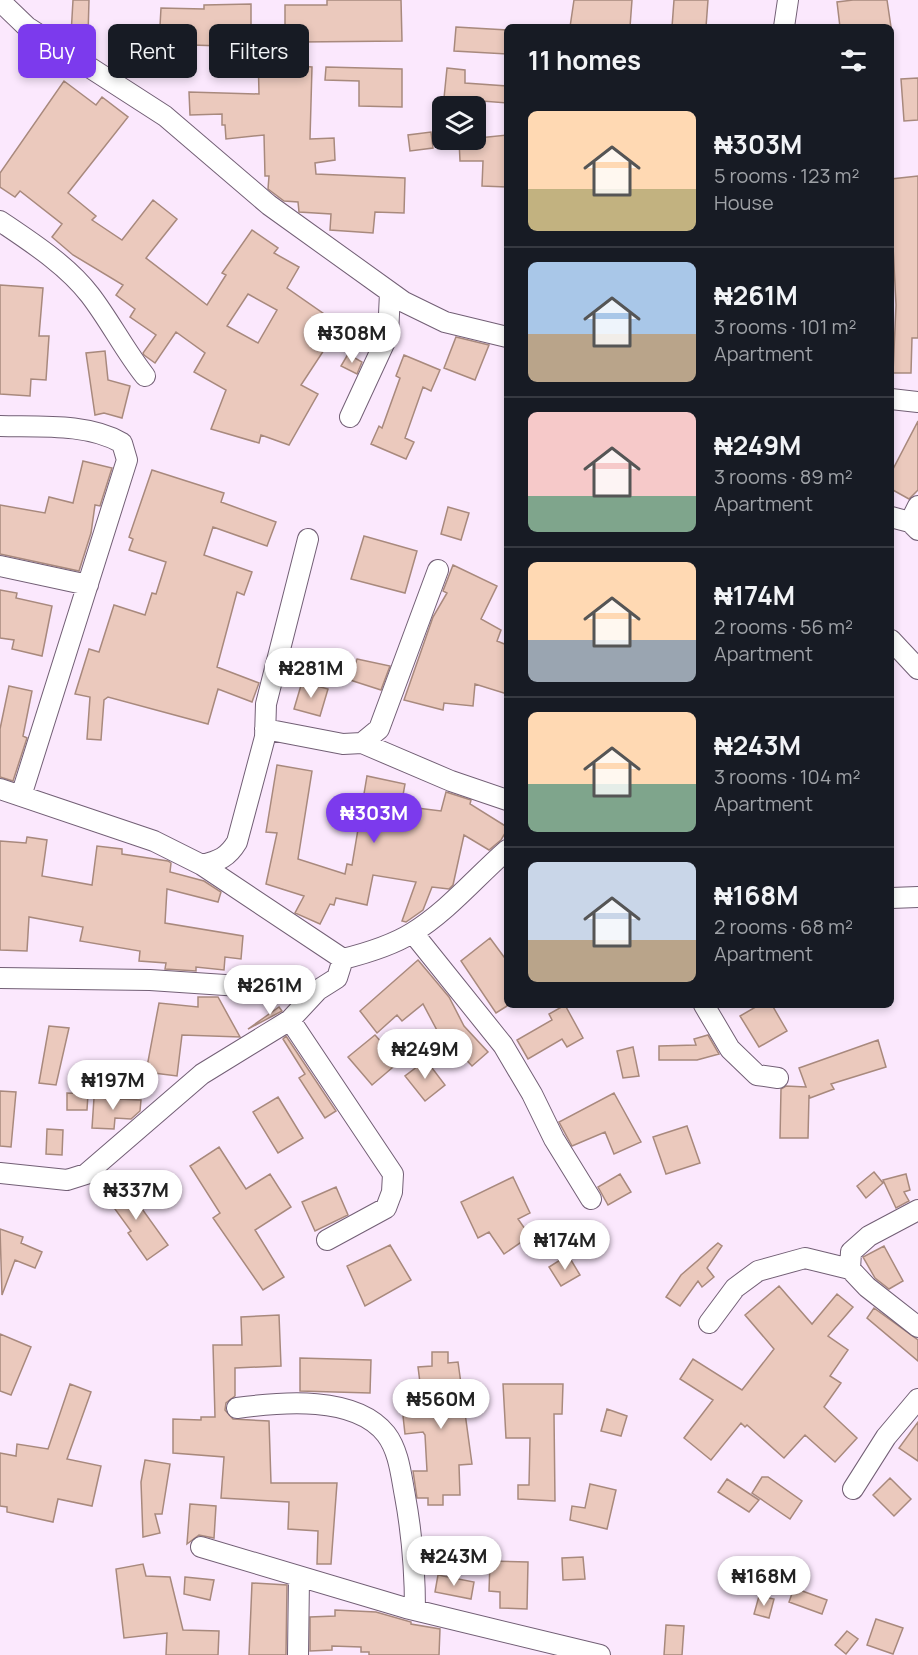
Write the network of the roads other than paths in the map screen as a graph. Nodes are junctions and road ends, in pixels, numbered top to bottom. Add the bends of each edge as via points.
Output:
1 (788, 0) edge
2 (0, 1) edge
3 (784, 24) edge
4 (0, 221) edge
5 (390, 293) junction
6 (504, 336) edge
7 (145, 376) dead end
8 (894, 399) edge
9 (918, 402) edge
10 (350, 417) dead end
11 (0, 426) edge
12 (308, 539) dead end
13 (0, 566) edge
14 (438, 570) dead end
15 (88, 585) junction
16 (894, 643) edge
17 (918, 669) edge
18 (265, 729) junction
19 (362, 743) junction
20 (0, 789) edge
21 (21, 796) junction
22 (504, 799) edge
23 (504, 852) edge
24 (202, 865) junction
25 (918, 897) edge
26 (894, 898) edge
27 (413, 933) junction
28 (343, 959) junction
29 (0, 978) edge
30 (318, 990) junction
31 (706, 1008) edge
32 (290, 1020) junction
33 (778, 1077) dead end
34 (0, 1173) edge
35 (591, 1199) dead end
36 (918, 1210) edge
37 (327, 1240) dead end
38 (850, 1269) junction
39 (709, 1323) dead end
40 (918, 1327) edge
41 (918, 1399) edge
42 (237, 1408) dead end
43 (853, 1489) dead end
44 (201, 1547) dead end
45 (299, 1578) junction
46 (416, 1610) junction
47 (298, 1655) edge
48 (600, 1655) edge

1 - 3 street
2 - 5 street via 27,27 165,116 270,206
4 - 7 street via 37,246 90,294
5 - 6 street via 445,322
5 - 10 street via 388,335
8 - 9 street
11 - 15 street via 54,427 108,435 122,443 127,460
12 - 18 street via 266,704
13 - 15 street
14 - 19 street via 379,729
15 - 21 street
16 - 17 street
18 - 19 street via 343,744
18 - 24 street via 237,842 220,861
19 - 22 street
20 - 21 street
21 - 24 street via 154,841
23 - 27 street
24 - 28 street
25 - 26 street
27 - 28 street via 374,951
27 - 35 street via 503,1045
28 - 30 street via 338,978
29 - 30 street via 150,980 288,993
30 - 32 street
31 - 33 street via 730,1049 743,1062 757,1075
32 - 34 street via 202,1074 86,1174 67,1180
32 - 37 street via 393,1174 386,1208
36 - 38 street via 869,1236 851,1252
38 - 39 street via 805,1258 758,1271 735,1288
38 - 40 street
41 - 43 street via 886,1437
42 - 46 street via 309,1403 370,1420 386,1434 395,1449 414,1546
44 - 45 street
45 - 46 street
45 - 47 street
46 - 48 street

